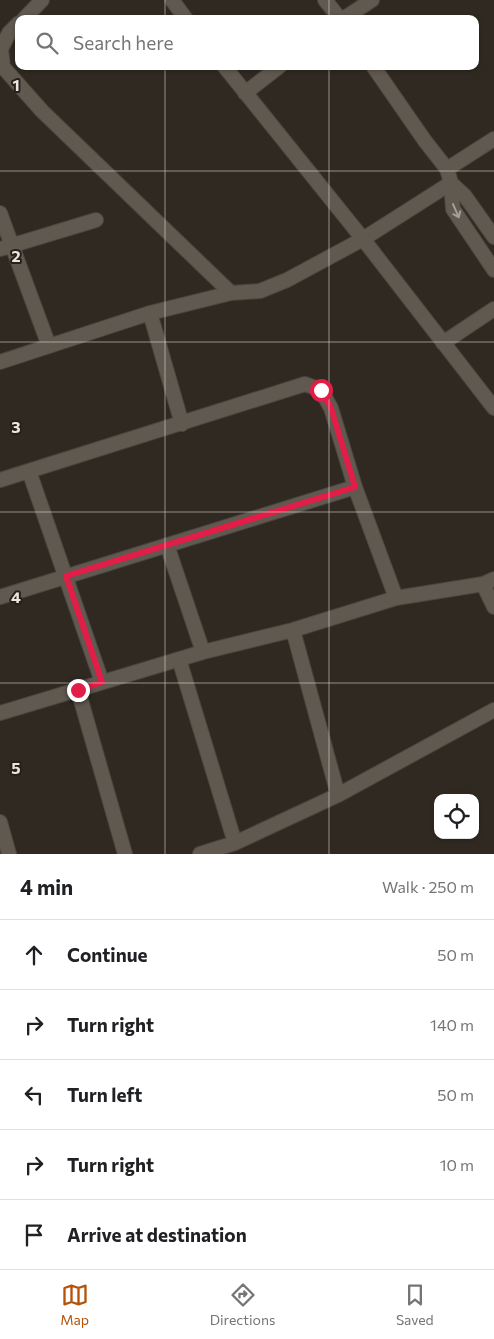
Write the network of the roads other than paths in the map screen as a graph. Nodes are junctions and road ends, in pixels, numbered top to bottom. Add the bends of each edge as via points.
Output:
1 (42, 0) edge
2 (172, 0) edge
3 (325, 0) edge
4 (372, 0) edge
5 (28, 15) edge
6 (183, 15) edge
7 (338, 15) edge
8 (348, 15) edge
9 (15, 28) edge
10 (0, 49) edge
11 (227, 70) edge
12 (275, 70) edge
13 (376, 70) edge
14 (245, 93) junction
15 (494, 139) edge
16 (447, 169) junction
17 (451, 183) junction
18 (0, 213) edge
19 (96, 220) dead end
20 (494, 237) edge
21 (363, 239) junction
22 (6, 247) edge
23 (494, 270) edge
24 (231, 293) junction
25 (494, 309) edge
26 (150, 313) junction
27 (443, 343) junction
28 (49, 346) junction
29 (0, 362) edge
30 (494, 408) edge
31 (182, 424) junction
32 (30, 471) junction
33 (0, 480) edge
34 (355, 487) junction
35 (167, 545) junction
36 (66, 576) junction
37 (488, 582) edge
38 (0, 597) edge
39 (396, 598) junction
40 (494, 607) edge
41 (293, 630) junction
42 (203, 652) junction
43 (179, 659) junction
44 (102, 682) junction
45 (78, 690) junction
46 (494, 710) edge
47 (0, 713) edge
48 (338, 795) junction
49 (0, 822) edge
50 (234, 843) junction
51 (9, 854) edge
52 (125, 854) edge
53 (200, 854) edge

1 - 5 street
2 - 6 street
3 - 7 street
4 - 8 street
9 - 10 street
10 - 24 street via 3,67 42,111
11 - 14 street
12 - 14 street
13 - 16 street
14 - 21 street
15 - 16 street
16 - 17 street
17 - 20 street via 466,196
17 - 21 street
17 -> 23 street via 452,210
18 - 22 street
19 - 22 street
21 - 24 street via 287,280 260,291
21 - 27 street
22 - 28 street
24 - 26 street
25 - 27 street
26 - 28 street
26 - 31 street
27 - 30 street
28 - 29 street
31 - 32 street
31 - 34 street via 305,384 321,390 331,408
32 - 33 street
32 - 36 street
34 - 35 street
34 - 39 street
35 - 36 street
35 - 42 street
36 - 38 street
36 - 44 street
37 - 39 street
37 - 40 street
39 - 41 street
41 - 42 street
41 - 48 street
42 - 43 street
43 - 44 street
43 - 50 street
44 - 45 street
45 - 47 street
45 - 52 street
46 - 48 street
48 - 50 street
49 - 51 street
50 - 53 street

